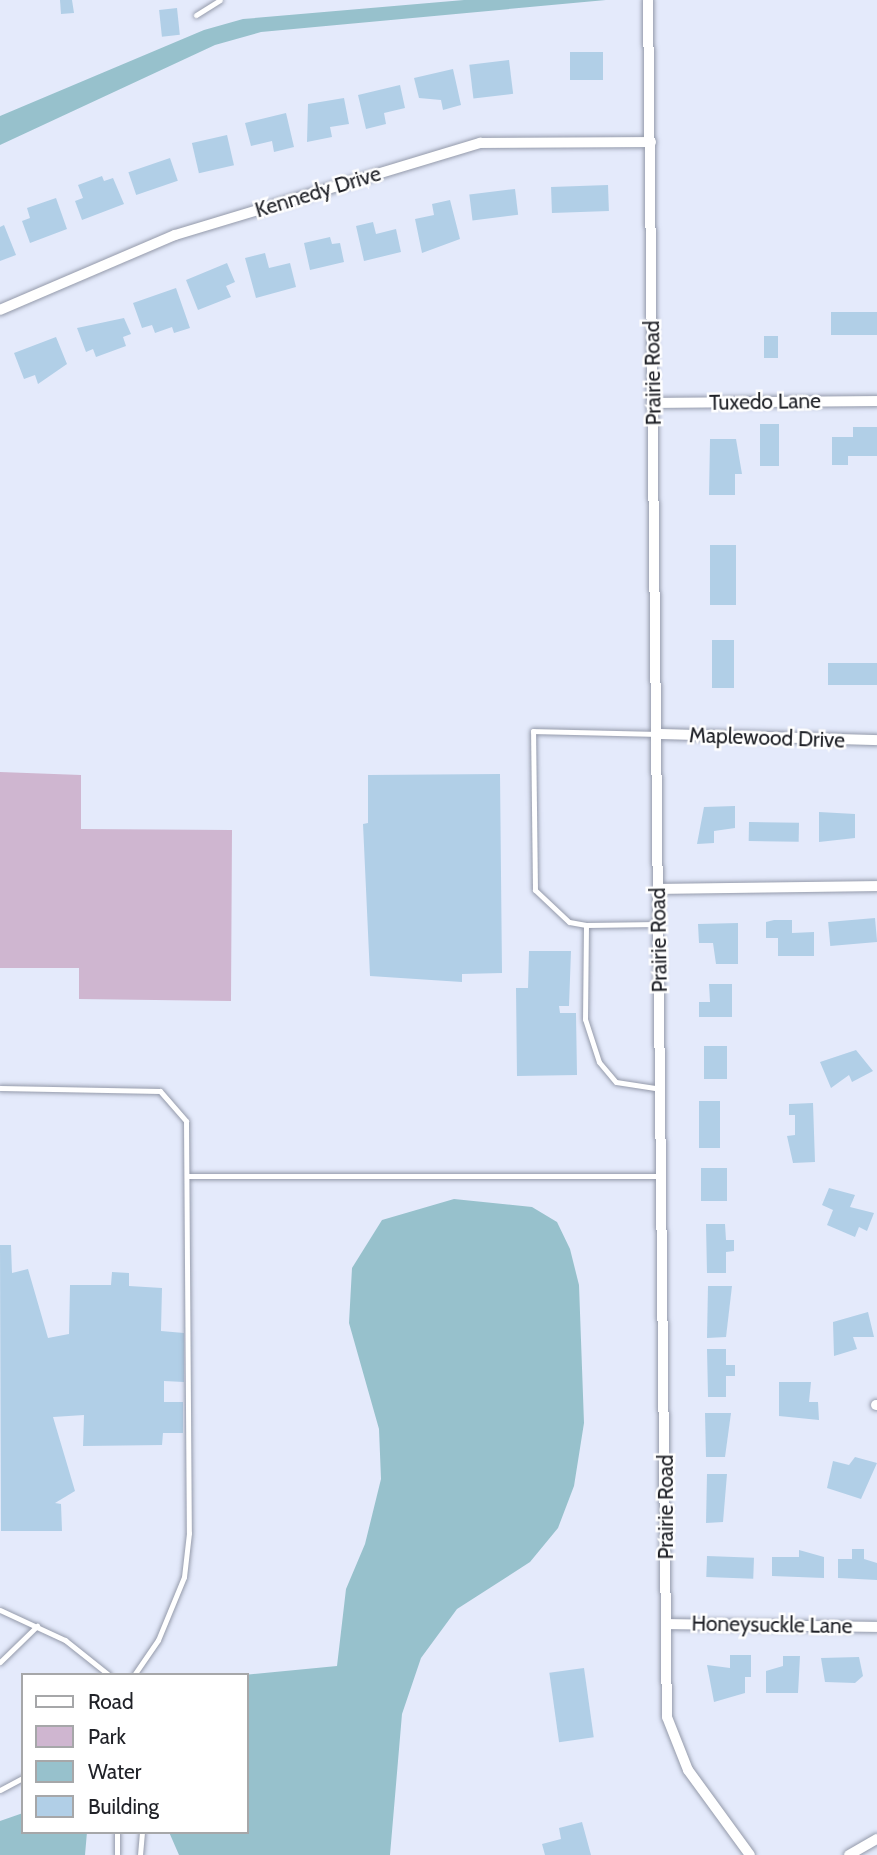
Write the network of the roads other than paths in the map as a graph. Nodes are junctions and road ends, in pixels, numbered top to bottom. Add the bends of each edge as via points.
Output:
1 (220, 0) edge
2 (649, 0) edge
3 (196, 15) dead end
4 (651, 142) junction
5 (0, 310) edge
6 (877, 401) edge
7 (653, 403) junction
8 (657, 734) junction
9 (877, 740) edge
10 (877, 886) edge
11 (659, 889) junction
12 (659, 924) junction
13 (586, 925) junction
14 (0, 1088) edge
15 (661, 1089) junction
16 (190, 1176) junction
17 (662, 1176) junction
18 (0, 1610) edge
19 (667, 1624) junction
20 (37, 1626) junction
21 (877, 1627) edge
22 (0, 1662) edge
23 (106, 1673) edge
24 (135, 1673) edge
25 (21, 1779) edge
26 (0, 1790) edge
27 (117, 1834) edge
28 (142, 1834) edge
29 (877, 1839) edge
30 (117, 1855) edge
31 (140, 1855) edge
32 (750, 1855) edge
33 (849, 1855) edge

1 - 3 lane
2 - 4 street, Prairie Road
4 - 5 street, Kennedy Drive via 480,143 175,235
4 - 7 street, Prairie Road
6 - 7 street, Tuxedo Lane
7 - 8 street, Prairie Road
8 - 9 street, Maplewood Drive
8 - 11 street, Prairie Road
8 - 13 lane via 533,731 532,878 544,904 569,922
10 - 11 street
11 - 12 street, Prairie Road
12 - 13 lane
12 - 15 street, Prairie Road
13 - 15 lane via 585,1019 599,1062 616,1082
14 - 16 lane via 160,1091 186,1121
15 - 17 street, Prairie Road
16 - 17 lane
16 - 24 lane via 190,1533 184,1577 158,1640
17 - 19 street, Prairie Road
18 - 20 lane
19 - 21 street, Honeysuckle Lane
19 - 32 street, Prairie Road via 667,1717 675,1744
20 - 22 lane
20 - 23 lane
25 - 26 lane
27 - 30 lane
28 - 31 lane
29 - 33 street

